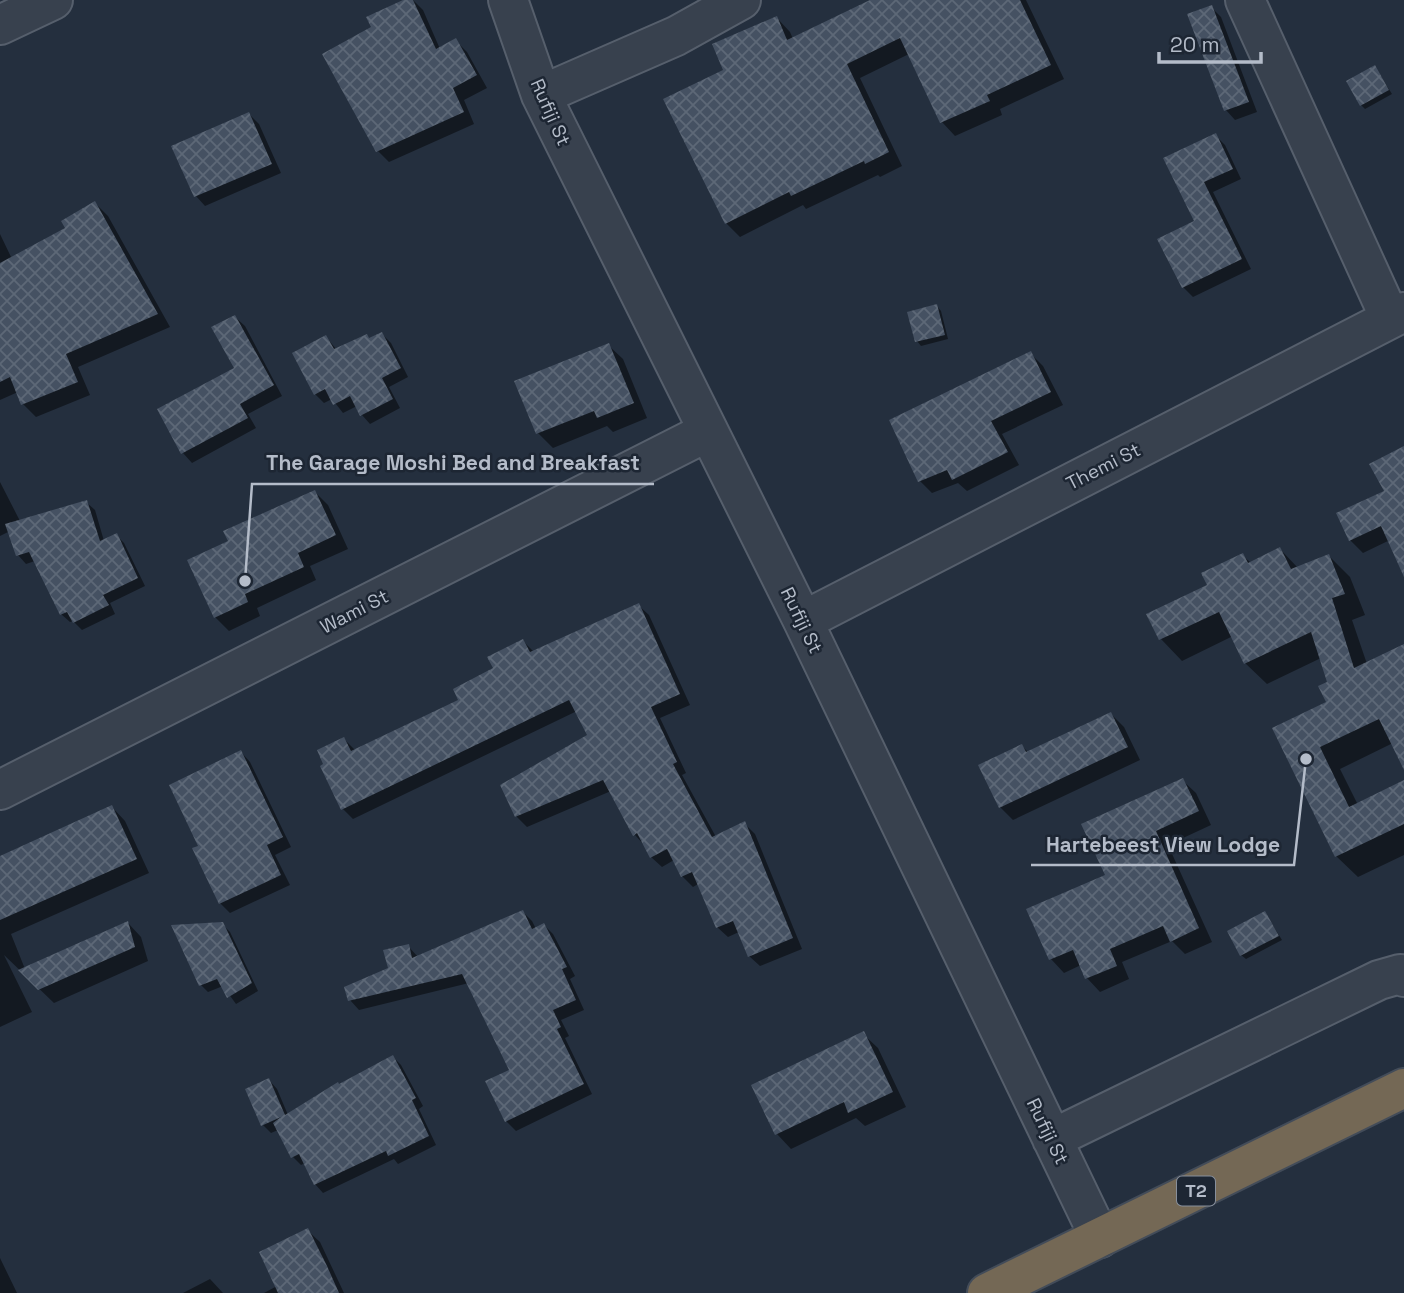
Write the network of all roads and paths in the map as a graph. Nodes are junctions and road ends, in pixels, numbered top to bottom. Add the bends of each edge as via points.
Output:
1 (53, 0) edge
2 (508, 0) edge
3 (741, 0) edge
4 (1245, 0) edge
5 (0, 24) edge
6 (541, 95) junction
7 (1397, 315) edge
8 (707, 432) junction
9 (803, 621) junction
10 (0, 790) edge
11 (1404, 977) edge
12 (1404, 1088) edge
13 (1052, 1139) junction
14 (1100, 1238) junction
15 (987, 1293) edge

1 - 5 street
2 - 6 street, Rufiji St
3 - 6 street via 676,36
4 - 7 street
6 - 8 street, Rufiji St
7 - 9 street, Themi St
8 - 9 street, Rufiji St
8 - 10 street, Wami St
9 - 13 street, Rufiji St
11 - 13 street via 1379,979
12 - 14 highway, T2
13 - 14 street, Rufiji St
14 - 15 highway, T2

